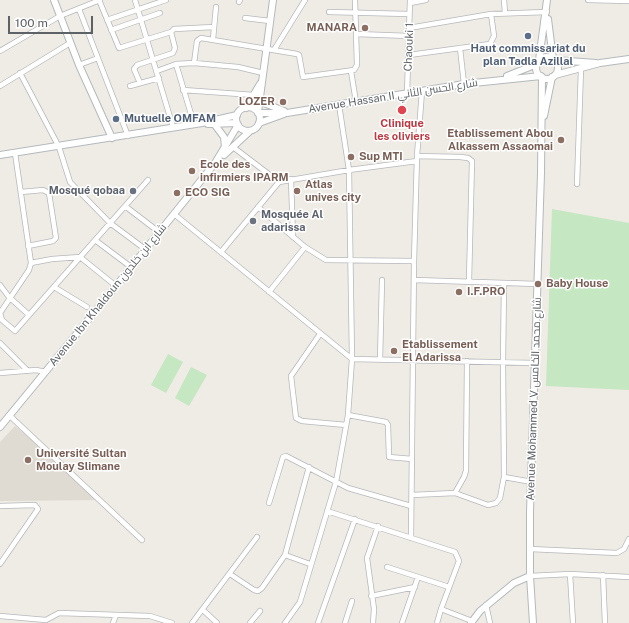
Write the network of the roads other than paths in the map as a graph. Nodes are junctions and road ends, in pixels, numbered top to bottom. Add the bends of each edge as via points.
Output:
1 (54, 0) edge
2 (100, 0) edge
3 (135, 0) edge
4 (166, 0) edge
5 (273, 0) edge
6 (305, 0) edge
7 (356, 0) edge
8 (426, 0) edge
9 (504, 0) edge
10 (547, 0) edge
11 (588, 0) edge
12 (410, 1) edge
13 (629, 1) edge
14 (216, 7) dead end
15 (79, 8) junction
16 (138, 10) junction
17 (329, 12) dead end
18 (355, 12) junction
19 (547, 12) junction
20 (160, 13) dead end
21 (505, 13) junction
22 (410, 14) junction
23 (491, 14) junction
24 (60, 16) junction
25 (245, 18) dead end
26 (107, 20) junction
27 (141, 20) junction
28 (270, 21) junction
29 (214, 27) junction
30 (409, 28) junction
31 (111, 30) junction
32 (171, 32) junction
33 (356, 34) junction
34 (409, 36) junction
35 (147, 39) junction
36 (213, 39) junction
37 (70, 43) junction
38 (460, 48) junction
39 (266, 49) junction
40 (274, 50) junction
41 (0, 51) edge
42 (409, 55) junction
43 (98, 58) junction
44 (554, 59) junction
45 (629, 59) edge
46 (153, 60) junction
47 (538, 62) junction
48 (194, 63) junction
49 (600, 63) junction
50 (176, 64) junction
51 (79, 65) junction
52 (581, 69) junction
53 (156, 71) junction
54 (350, 71) junction
55 (20, 73) junction
56 (263, 73) junction
57 (553, 76) junction
58 (541, 77) junction
59 (159, 78) junction
60 (500, 79) junction
61 (262, 80) junction
62 (140, 83) junction
63 (464, 84) junction
64 (0, 86) edge
65 (130, 86) dead end
66 (183, 90) junction
67 (422, 91) junction
68 (407, 94) junction
69 (254, 95) junction
70 (259, 101) junction
71 (356, 102) junction
72 (339, 105) junction
73 (246, 108) junction
74 (258, 112) junction
75 (287, 113) junction
76 (237, 115) junction
77 (202, 123) junction
78 (259, 123) junction
79 (194, 124) junction
80 (215, 124) junction
81 (237, 124) junction
82 (173, 127) junction
83 (542, 127) junction
84 (250, 131) junction
85 (128, 136) junction
86 (112, 138) junction
87 (59, 147) junction
88 (233, 147) junction
89 (225, 148) junction
90 (15, 153) junction
91 (0, 155) edge
92 (417, 159) junction
93 (215, 163) junction
94 (349, 170) junction
95 (148, 180) dead end
96 (290, 180) junction
97 (280, 182) junction
98 (577, 184) dead end
99 (21, 192) junction
100 (125, 206) junction
101 (258, 207) junction
102 (174, 214) junction
103 (110, 223) junction
104 (159, 232) junction
105 (293, 237) junction
106 (95, 240) junction
107 (28, 246) junction
108 (305, 247) junction
109 (145, 250) junction
110 (221, 252) junction
111 (80, 257) junction
112 (351, 261) junction
113 (414, 261) junction
114 (31, 263) junction
115 (131, 267) junction
116 (382, 280) dead end
117 (414, 280) junction
118 (469, 281) junction
119 (504, 283) junction
120 (538, 284) junction
121 (0, 285) edge
122 (116, 286) junction
123 (54, 287) junction
124 (269, 292) junction
125 (9, 297) junction
126 (87, 307) dead end
127 (29, 314) junction
128 (320, 334) junction
129 (0, 343) edge
130 (352, 359) junction
131 (380, 360) junction
132 (413, 360) junction
133 (467, 361) junction
134 (503, 362) junction
135 (535, 363) junction
136 (28, 371) junction
137 (46, 372) junction
138 (0, 373) edge
139 (348, 415) junction
140 (9, 416) junction
141 (346, 425) junction
142 (0, 427) edge
143 (412, 460) junction
144 (309, 467) junction
145 (504, 477) junction
146 (336, 482) junction
147 (532, 482) junction
148 (455, 493) junction
149 (412, 495) junction
150 (269, 504) dead end
151 (0, 506) edge
152 (411, 506) junction
153 (327, 511) junction
154 (355, 519) junction
155 (378, 526) junction
156 (257, 537) dead end
157 (411, 538) junction
158 (629, 539) edge
159 (142, 540) dead end
160 (530, 549) junction
161 (285, 555) junction
162 (0, 564) edge
163 (310, 564) junction
164 (387, 567) dead end
165 (230, 574) junction
166 (570, 574) junction
167 (602, 575) junction
168 (530, 576) junction
169 (418, 577) junction
170 (629, 577) edge
171 (415, 587) junction
172 (449, 587) junction
173 (371, 596) junction
174 (352, 601) dead end
175 (486, 605) junction
176 (441, 609) junction
177 (203, 610) junction
178 (260, 611) dead end
179 (116, 615) junction
180 (0, 616) edge
181 (31, 621) edge
182 (472, 622) edge
183 (113, 623) edge
184 (172, 623) edge
185 (192, 623) edge
186 (217, 623) edge
187 (250, 623) edge
188 (285, 623) edge
189 (318, 623) edge
190 (345, 623) edge
191 (374, 623) edge
192 (402, 623) edge
193 (437, 623) edge
194 (490, 623) edge
195 (533, 623) edge
196 (573, 623) edge
197 (605, 623) edge

1 - 24 street
2 - 15 street
2 - 26 street
3 - 16 street
4 - 16 street
5 - 28 street
6 - 40 street
7 - 18 street
8 - 12 street
9 - 21 street
10 - 19 street
11 - 13 street
12 - 22 street, Chaouki 1
14 - 29 street
15 - 24 street
15 - 43 street
16 - 26 street
16 - 27 street
17 - 18 street
18 - 22 street
18 - 33 street
19 - 21 street
19 - 44 street
19 - 47 street
20 - 27 street
21 - 23 street
22 - 30 street, Chaouki 1
23 - 30 street
23 - 38 street via 493,40 490,44
24 - 37 street
24 - 41 street
25 - 28 street
26 - 31 street
27 - 31 street
27 - 35 street
28 - 39 street
29 - 32 street via 177,28
29 - 36 street
30 - 34 street, Chaouki 1
31 - 35 street via 119,48
32 - 35 street
32 - 46 street via 175,51
33 - 34 street
33 - 54 street via 357,65
34 - 42 street, Chaouki 1
35 - 46 street
36 - 39 street
36 - 48 street via 199,38
37 - 51 street
37 - 55 street
38 - 42 street
38 - 63 street
39 - 40 street
39 - 56 street
40 - 54 street via 299,55 303,77
42 - 68 street, Chaouki 1
43 - 51 street
43 - 85 street
44 - 47 street via 548,57
44 - 49 street
44 - 57 street via 558,69
45 - 49 street
46 - 53 street
46 - 62 street via 137,65 134,69
47 - 58 street via 537,72
47 - 60 street, Avenue Hassan II شارع الحسن الثاني
48 - 50 street
48 - 56 street
49 - 52 street
50 - 53 street
50 - 66 street
51 - 86 street
52 - 57 street
52 - 98 street
53 - 59 street
54 - 71 street
55 - 64 street
55 - 87 street
56 - 61 street
57 - 58 street
57 - 83 street
58 - 60 street, Avenue Hassan II شارع الحسن الثاني
58 - 83 street
59 - 62 street
59 - 82 street
60 - 63 street, Avenue Hassan II شارع الحسن الثاني
61 - 69 street
61 - 70 street
62 - 65 street
63 - 67 street, Avenue Hassan II شارع الحسن الثاني
66 - 69 street
66 - 79 street
67 - 68 street, Avenue Hassan II شارع الحسن الثاني
67 - 92 street
68 - 71 street, Avenue Hassan II شارع الحسن الثاني
69 - 73 street
70 - 74 street
70 - 75 street
71 - 72 street, Avenue Hassan II شارع الحسن الثاني
72 - 75 street, Avenue Hassan II شارع الحسن الثاني
72 - 94 street
73 - 74 street
73 - 76 street
74 - 75 street
74 - 78 street
75 - 78 street
76 - 77 street
76 - 81 street
77 - 79 street
77 - 80 street
78 - 84 street
79 - 82 street
80 - 81 street
80 - 89 street via 224,136
81 - 84 street via 243,130
81 - 89 street
82 - 85 street
83 - 120 street, Avenue Mohammed V شارع محمد الخامس
84 - 88 street
85 - 86 street
86 - 87 street
87 - 90 street
87 - 103 street via 70,182
88 - 93 street
88 - 97 street
89 - 93 street
90 - 91 street
90 - 99 street
92 - 94 street
92 - 113 street
92 - 118 street via 460,156 472,161
93 - 102 street, Avenue Ibn Khaldoun شارع ابن خلدون
94 - 96 street
94 - 112 street
95 - 100 street
96 - 97 street
96 - 105 street
97 - 101 street
99 - 107 street
99 - 107 street via 43,190 49,193 56,238 53,241
100 - 103 street
100 - 104 street
101 - 105 street
101 - 110 street
102 - 104 street, Avenue Ibn Khaldoun شارع ابن خلدون
102 - 110 street
103 - 106 street
103 - 109 street
104 - 109 street, Avenue Ibn Khaldoun شارع ابن خلدون
105 - 108 street
106 - 111 street
106 - 115 street
107 - 114 street
108 - 112 street via 326,260
108 - 124 street
109 - 115 street, Avenue Ibn Khaldoun شارع ابن خلدون
110 - 124 street
111 - 114 street via 52,258
111 - 122 street
111 - 123 street
112 - 113 street
112 - 130 street
113 - 117 street
114 - 125 street via 29,270
115 - 122 street, Avenue Ibn Khaldoun شارع ابن خلدون
116 - 131 street
117 - 118 street
117 - 132 street
118 - 119 street
119 - 120 street
119 - 134 street
120 - 135 street, Avenue Mohammed V شارع محمد الخامس
121 - 125 street
122 - 137 street, Avenue Ibn Khaldoun شارع ابن خلدون
123 - 126 street
123 - 127 street
124 - 128 street
125 - 127 street
125 - 127 street via 0,313 6,324 15,331
128 - 130 street
128 - 141 street via 291,376 296,418 302,421
129 - 136 street
130 - 131 street
130 - 139 street
131 - 132 street
132 - 133 street
132 - 143 street
133 - 134 street
133 - 148 street via 466,471
134 - 135 street
134 - 145 street
135 - 147 street, Avenue Mohammed V شارع محمد الخامس
136 - 137 street
136 - 138 street
137 - 140 street, Avenue Ibn Khaldoun شارع ابن خلدون
139 - 141 street
139 - 143 street via 386,422 389,457
140 - 142 street, Avenue Ibn Khaldoun شارع ابن خلدون
140 - 159 street
141 - 146 street
143 - 149 street
144 - 146 street
144 - 150 street via 289,457 283,458
144 - 161 street
145 - 147 street
145 - 148 street via 500,498 496,503 488,505
146 - 152 street via 369,495
146 - 153 street
147 - 160 street, Avenue Mohammed V شارع محمد الخامس
148 - 149 street
149 - 152 street
151 - 162 street via 35,505 38,509
152 - 157 street
153 - 154 street
153 - 163 street
154 - 155 street
154 - 189 street
155 - 157 street
155 - 173 street via 367,558
156 - 165 street
157 - 172 street via 458,555 459,561
158 - 160 street via 624,549 617,553
160 - 168 street, Avenue Mohammed V شارع محمد الخامس
161 - 163 street
161 - 165 street via 258,591
163 - 188 street via 300,602
164 - 169 street
165 - 177 street
166 - 167 street
166 - 168 street
166 - 196 street
167 - 170 street
167 - 197 street
168 - 175 street via 514,583
168 - 195 street, Avenue Mohammed V شارع محمد الخامس
169 - 171 street
169 - 172 street
171 - 173 street
171 - 192 street
172 - 176 street
173 - 191 street
174 - 190 street
175 - 182 street
175 - 194 street
176 - 182 street
176 - 193 street
177 - 185 street
177 - 186 street
178 - 187 street
179 - 181 street via 59,613 46,620
179 - 183 street
179 - 184 street via 150,616
180 - 181 street

